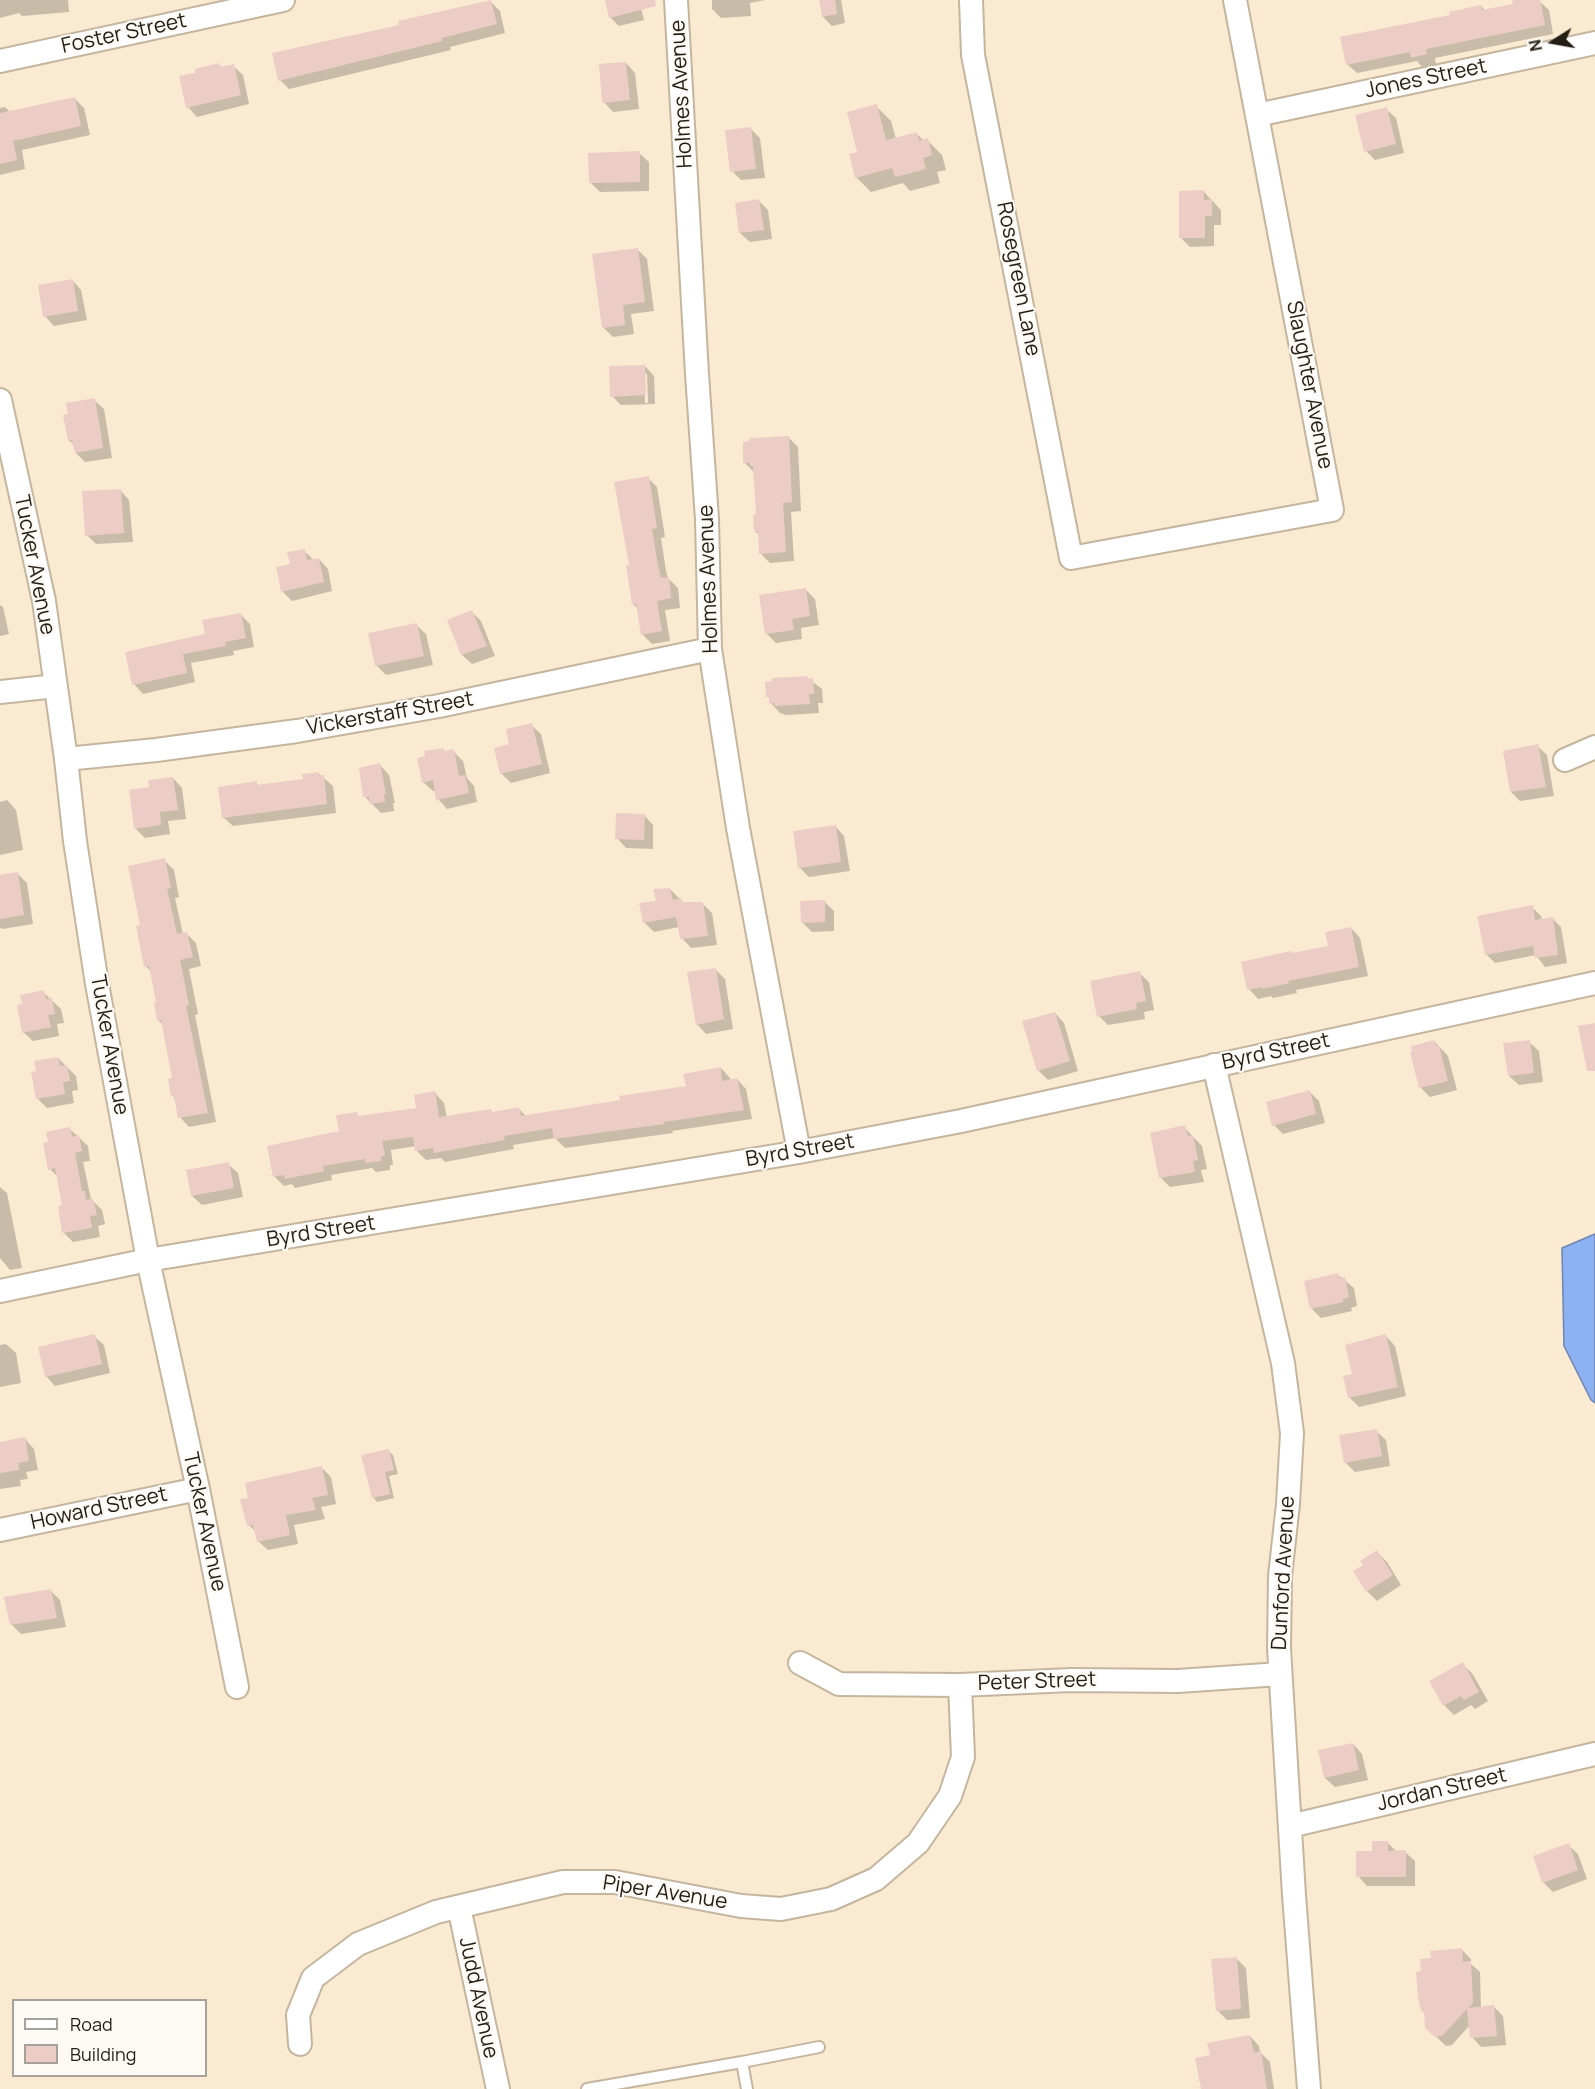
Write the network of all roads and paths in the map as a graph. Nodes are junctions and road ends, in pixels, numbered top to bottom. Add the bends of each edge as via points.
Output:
1 (283, 0) edge
2 (676, 0) edge
3 (970, 0) edge
4 (1235, 0) edge
5 (1595, 43) edge
6 (0, 61) edge
7 (1257, 115) junction
8 (0, 400) edge
9 (1071, 558) joint
10 (710, 649) junction
11 (56, 686) junction
12 (0, 692) edge
13 (1595, 747) edge
14 (66, 759) junction
15 (1564, 760) dead end
16 (1595, 983) edge
17 (1214, 1065) junction
18 (799, 1152) junction
19 (148, 1260) junction
20 (0, 1291) edge
21 (198, 1489) junction
22 (0, 1530) edge
23 (800, 1663) dead end
24 (1280, 1674) junction
25 (960, 1685) junction
26 (237, 1687) dead end
27 (1595, 1754) edge
28 (1290, 1826) junction
29 (459, 1907) junction
30 (300, 2044) dead end
31 (819, 2047) dead end
32 (742, 2062) junction
33 (498, 2089) edge
34 (587, 2089) edge
35 (747, 2089) edge
36 (1310, 2089) edge

1 - 6 street, Foster Street
2 - 10 street, Holmes Avenue via 707,519
3 - 9 street, Rosegreen Lane via 974,55
4 - 7 street, Slaughter Avenue
5 - 7 street, Jones Street
7 - 9 street, Slaughter Avenue via 1332,510
8 - 11 street, Tucker Avenue via 44,601
10 - 14 street, Vickerstaff Street via 439,706 297,731
10 - 18 street, Holmes Avenue via 738,828
11 - 12 street
11 - 14 street, Tucker Avenue
13 - 15 street
14 - 19 street, Tucker Avenue via 96,973
16 - 17 street, Byrd Street
17 - 18 street, Byrd Street
17 - 24 street, Dunford Avenue via 1283,1363 1292,1433 1280,1576
18 - 19 street, Byrd Street
19 - 20 street, Byrd Street
19 - 21 street, Tucker Avenue
21 - 22 street, Howard Street
21 - 26 street, Tucker Avenue
23 - 25 street, Peter Street via 839,1684
24 - 25 street, Peter Street via 1178,1681
24 - 28 street, Dunford Avenue
25 - 29 street, Piper Avenue via 963,1757 950,1796 910,1850 876,1879 831,1899 781,1909 741,1906 615,1882 563,1882
27 - 28 street, Jordan Street
28 - 36 street, Dunford Avenue
29 - 30 street, Piper Avenue via 436,1912 358,1944 313,1978 298,2015
29 - 33 street, Judd Avenue
31 - 32 lane
32 - 34 lane
32 - 35 lane

